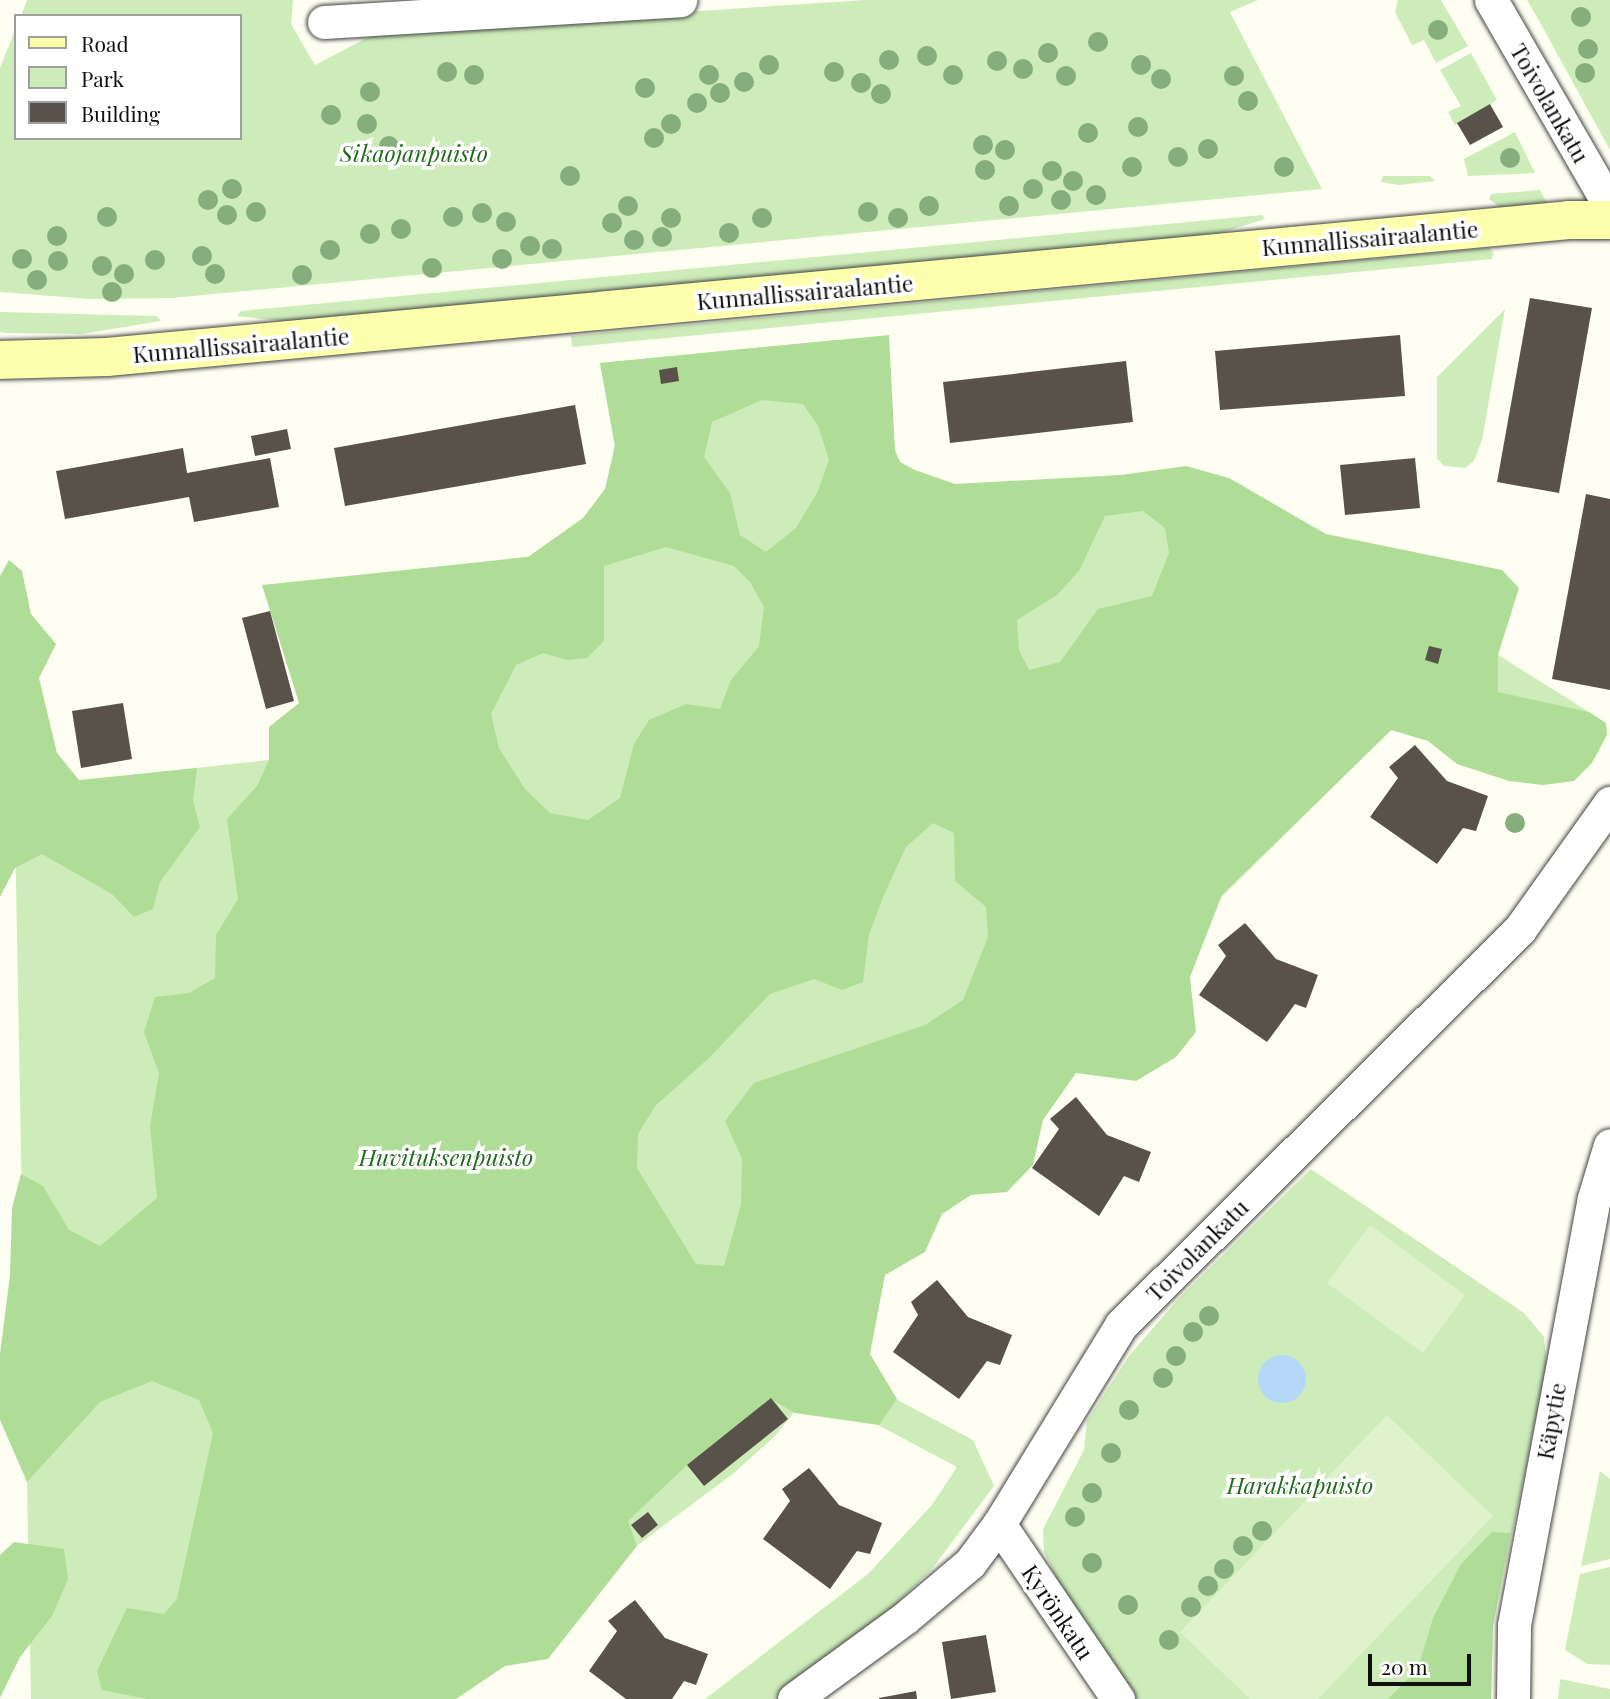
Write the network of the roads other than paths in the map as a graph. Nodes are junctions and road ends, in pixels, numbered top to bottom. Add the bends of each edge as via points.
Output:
1 (680, 0) edge
2 (1491, 0) edge
3 (324, 22) dead end
4 (1610, 206) edge
5 (1610, 220) edge
6 (0, 360) edge
7 (1610, 803) edge
8 (1610, 1145) edge
9 (999, 1524) junction
10 (794, 1699) edge
11 (1118, 1699) edge
12 (1513, 1699) edge

1 - 3 street
2 - 4 street, Toivolankatu
5 - 6 street, Kunnallissairaalantie via 1569,219 107,357
7 - 9 street, Toivolankatu via 1520,929 1121,1325
8 - 12 street, Käpytie via 1589,1223 1514,1625
9 - 10 street, Toivolankatu via 970,1563
9 - 11 street, Kyrönkatu

